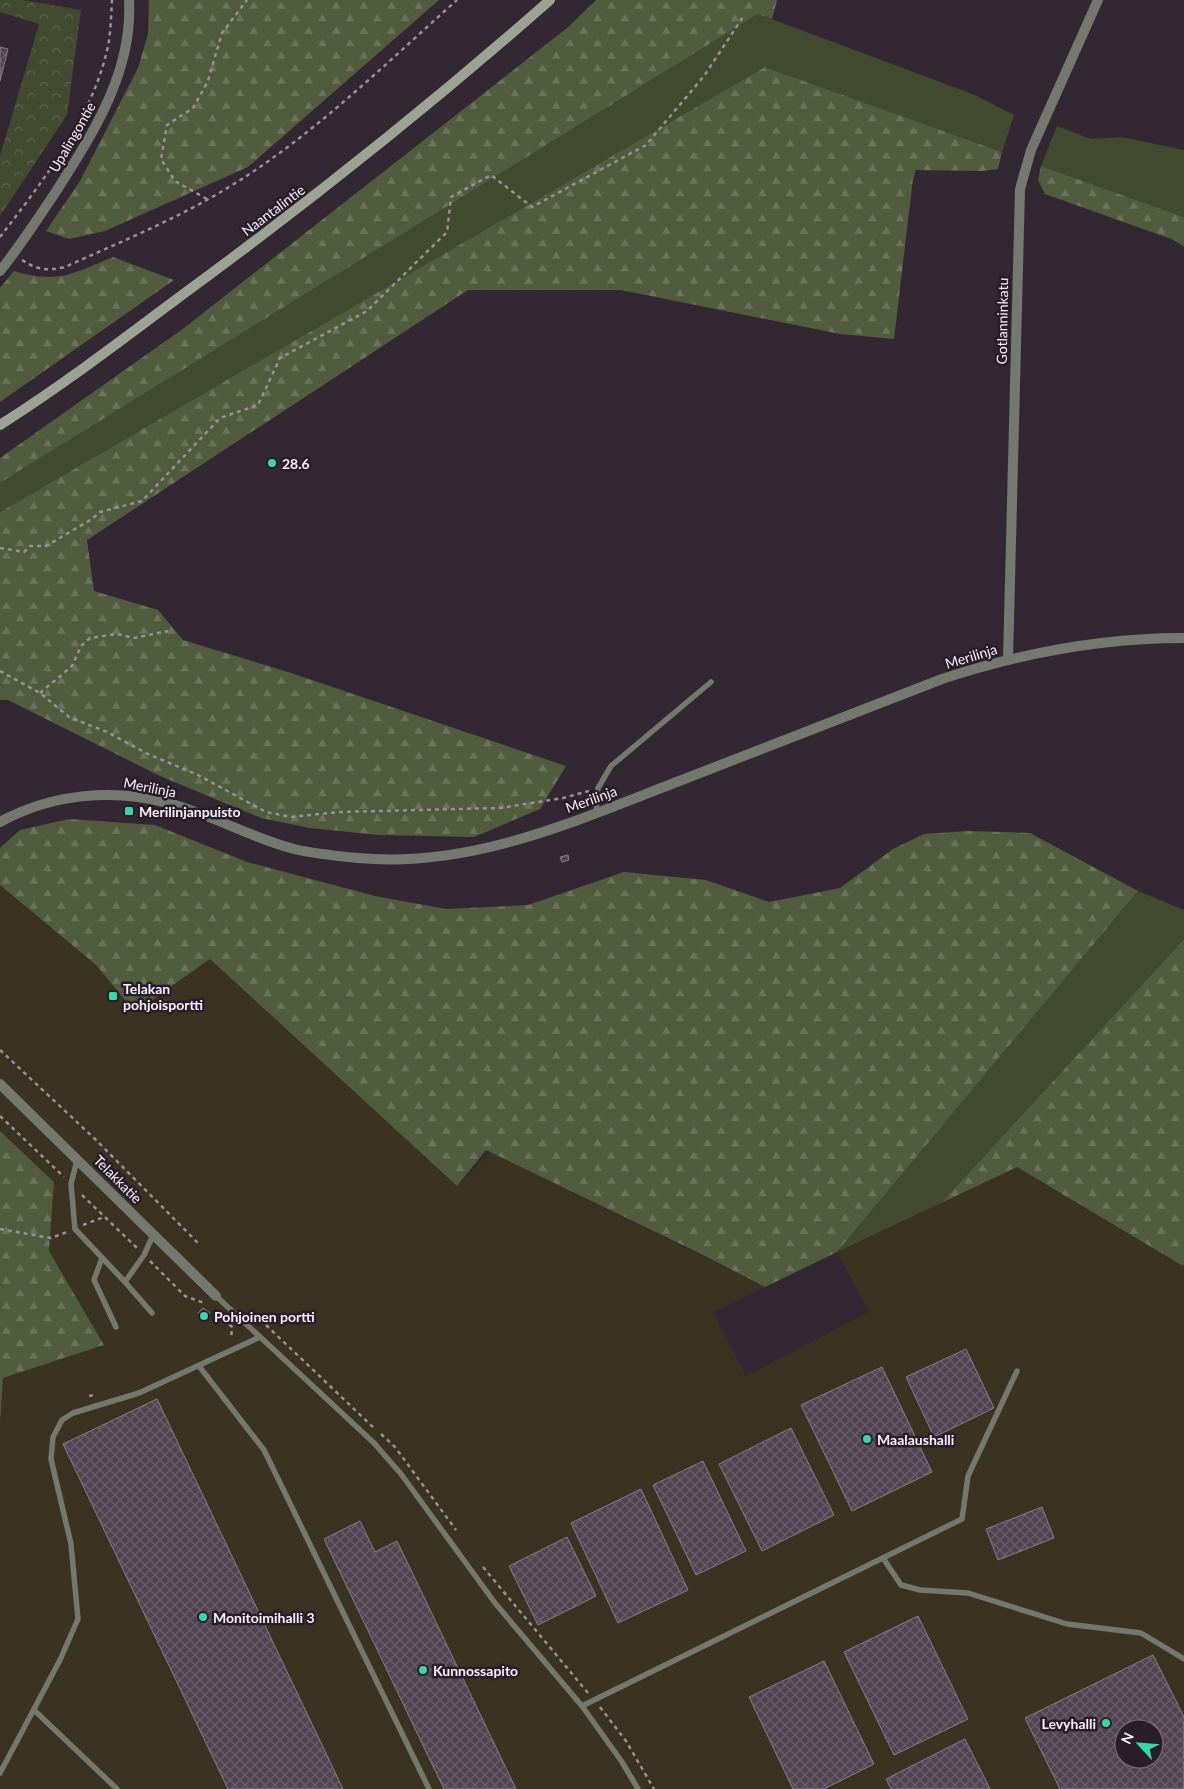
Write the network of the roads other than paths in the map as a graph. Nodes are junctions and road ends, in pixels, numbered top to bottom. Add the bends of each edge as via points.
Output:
1 (129, 0) edge
2 (550, 0) edge
3 (1098, 0) edge
4 (0, 271) edge
5 (0, 425) edge
6 (1184, 638) edge
7 (1008, 659) junction
8 (711, 682) dead end
9 (596, 813) junction
10 (0, 822) edge
11 (0, 1084) edge
12 (78, 1158) junction
13 (154, 1233) junction
14 (102, 1258) junction
15 (125, 1282) junction
16 (216, 1296) joint
17 (152, 1313) dead end
18 (116, 1327) dead end
19 (260, 1338) junction
20 (199, 1366) junction
21 (1017, 1371) dead end
22 (883, 1558) junction
23 (1184, 1659) edge
24 (582, 1706) junction
25 (34, 1710) junction
26 (0, 1772) edge
27 (117, 1789) edge
28 (429, 1789) edge
29 (638, 1789) edge

1 - 4 street, Upalingontie via 128,41 102,116 55,192
2 - 5 main road, Naantalintie via 321,191 103,354
3 - 7 street, Gotlanninkatu via 1031,150 1020,189
6 - 7 street, Merilinja via 1122,639
7 - 9 street, Merilinja via 942,679
8 - 9 lane via 611,766 598,788
9 - 10 street, Merilinja via 507,844 452,856 394,859 353,858 293,848 170,803 130,795 104,794 58,800
11 - 12 street, Telakkatie
12 - 13 street, Telakkatie
12 - 14 lane via 71,1184 74,1229
13 - 15 lane via 144,1255
13 - 16 street, Telakkatie
14 - 15 lane
14 - 18 lane via 94,1280
15 - 17 lane
16 - 19 lane
19 - 20 lane
19 - 24 lane via 374,1443 496,1603
20 - 25 lane via 139,1393 73,1413 62,1420 53,1437 51,1459 71,1544 78,1619
20 - 28 lane via 264,1450
21 - 22 lane via 968,1476 962,1519
22 - 23 lane via 901,1585 920,1590 968,1592 1068,1624 1142,1633
22 - 24 lane
24 - 29 lane
25 - 26 lane
25 - 27 lane

